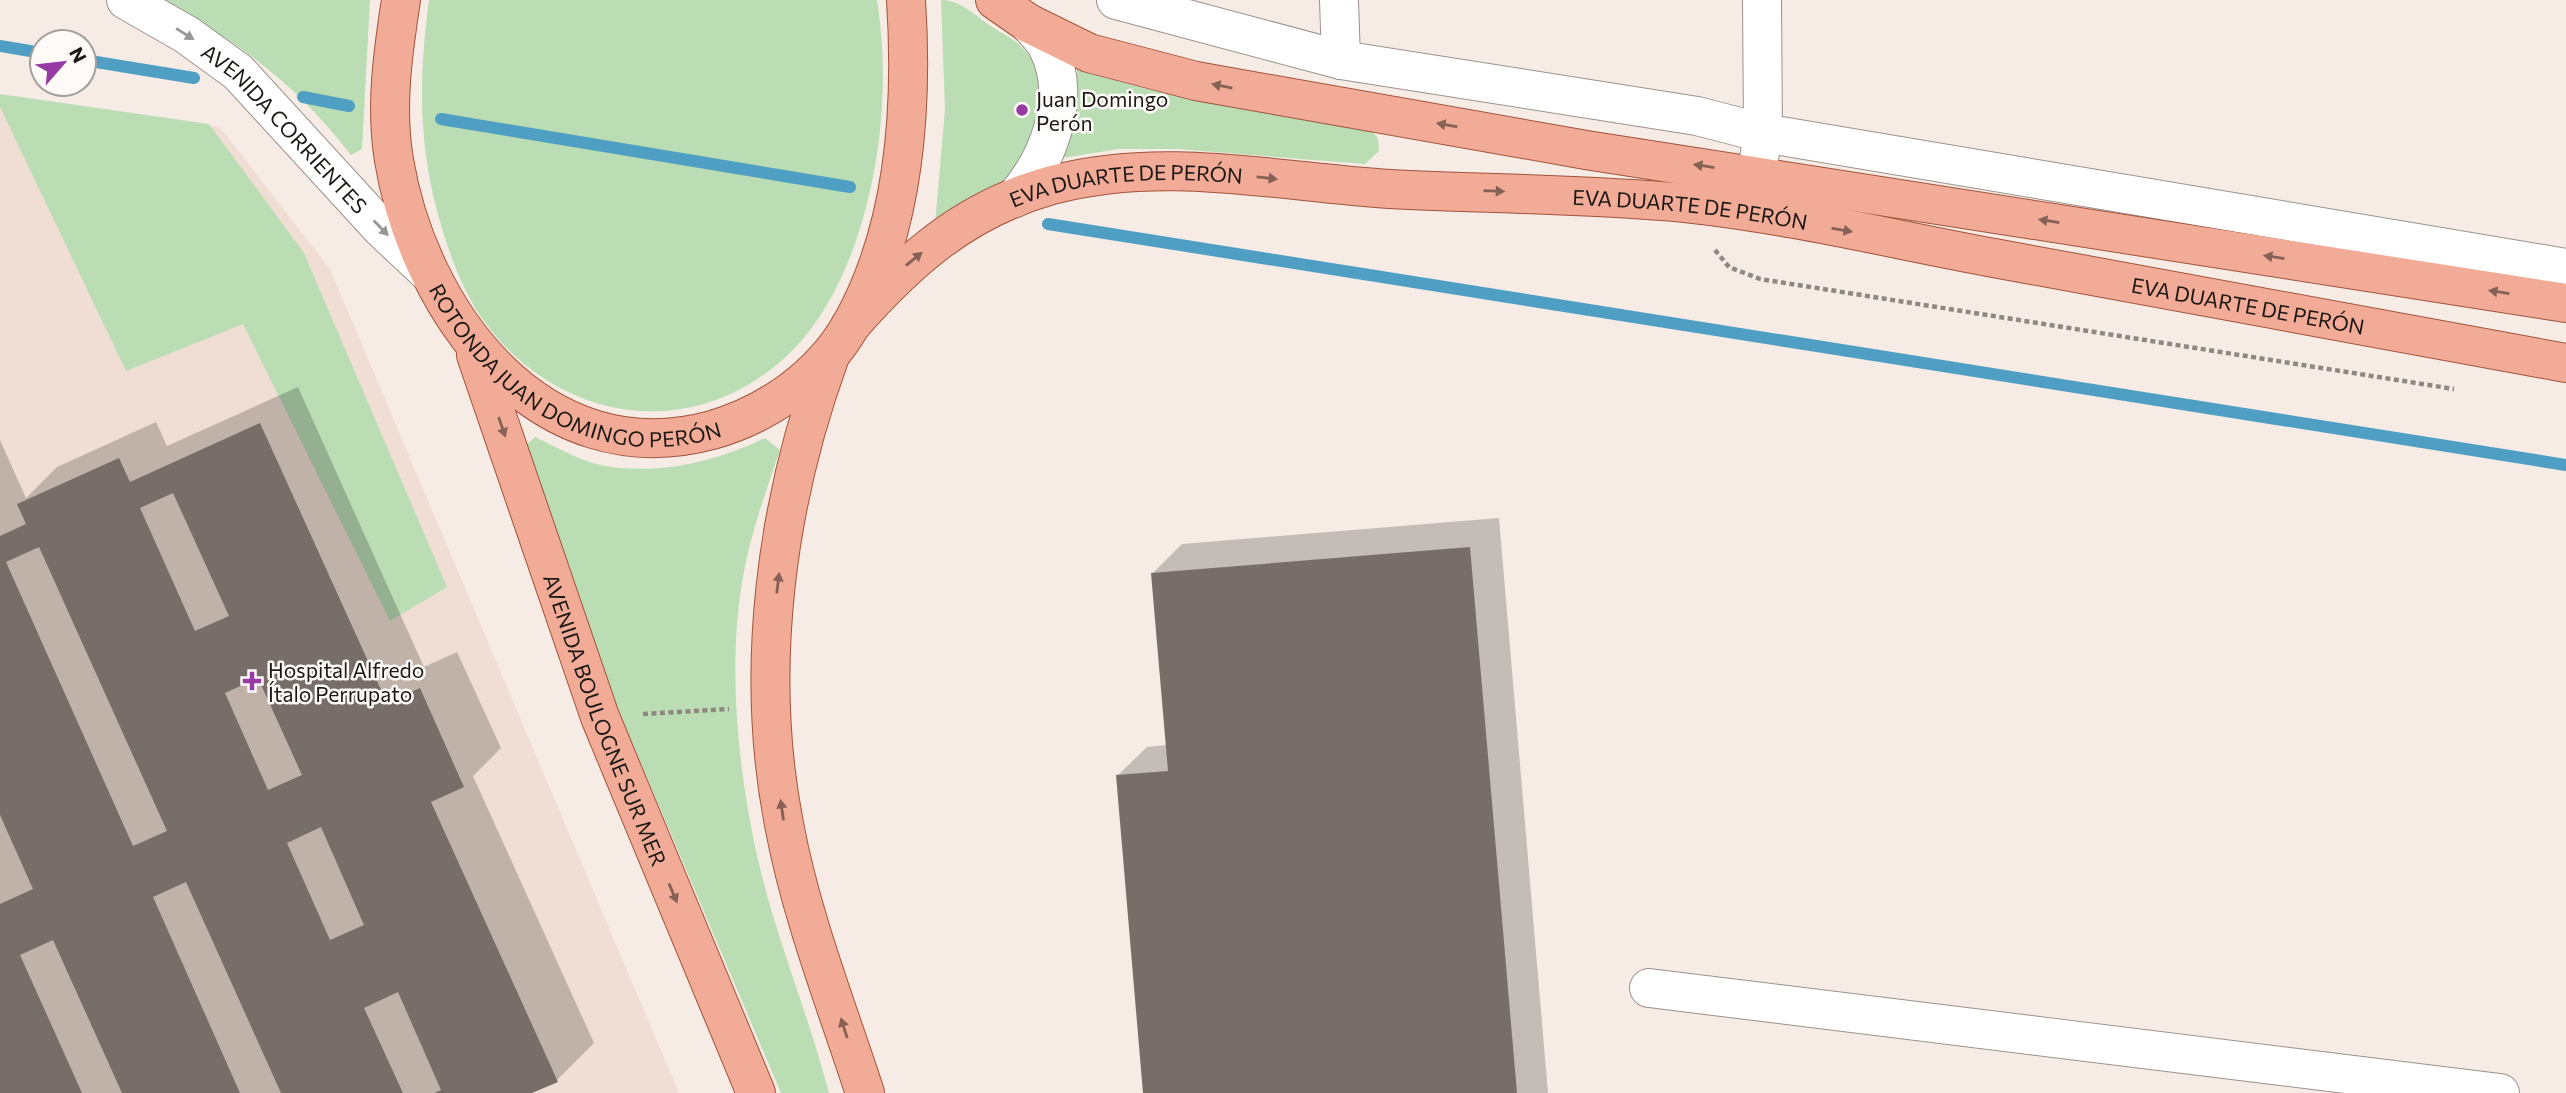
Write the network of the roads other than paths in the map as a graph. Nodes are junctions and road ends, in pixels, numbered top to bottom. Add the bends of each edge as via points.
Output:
1 (126, 0) edge
2 (401, 0) edge
3 (906, 0) edge
4 (995, 0) edge
5 (1116, 0) edge
6 (1339, 0) edge
7 (1762, 0) edge
8 (1028, 23) junction
9 (1341, 60) junction
10 (1763, 133) junction
11 (1757, 174) junction
12 (1015, 198) junction
13 (2566, 268) edge
14 (431, 275) junction
15 (2566, 303) edge
16 (841, 338) junction
17 (469, 341) junction
18 (2566, 363) edge
19 (1649, 988) dead end
20 (756, 1093) edge
21 (864, 1093) edge
22 (2500, 1093) edge

1 -> 14 street, AVENIDA CORRIENTES via 187,35 238,72 380,228
2 - 14 main road, ROTONDA JUAN DOMINGO PERÓN via 390,100 394,160 410,223
3 - 16 main road, ROTONDA JUAN DOMINGO PERÓN via 907,120 898,180 870,284
4 - 8 main road, EVA DUARTE DE PERÓN
5 - 9 street
6 - 9 street
7 - 10 street
11 -> 8 main road, EVA DUARTE DE PERÓN via 1586,150 1196,81 1089,53
8 - 12 street via 1048,47 1058,83 1055,117 1040,163
9 - 10 street via 1697,116
10 - 11 street
10 - 13 street
15 -> 11 main road, EVA DUARTE DE PERÓN
16 -> 12 main road, EVA DUARTE DE PERÓN via 913,259 967,222
12 -> 18 main road, EVA DUARTE DE PERÓN via 1111,173 1184,170 1391,189 1689,204
14 - 17 main road, ROTONDA JUAN DOMINGO PERÓN
16 - 17 main road, ROTONDA JUAN DOMINGO PERÓN via 811,376 772,405 685,438 638,439 591,429 548,410 506,380
21 -> 16 main road via 804,909 783,824 770,706 771,640 790,496 808,422
17 -> 20 main road, AVENIDA BOULOGNE SUR MER via 600,717
19 - 22 street

